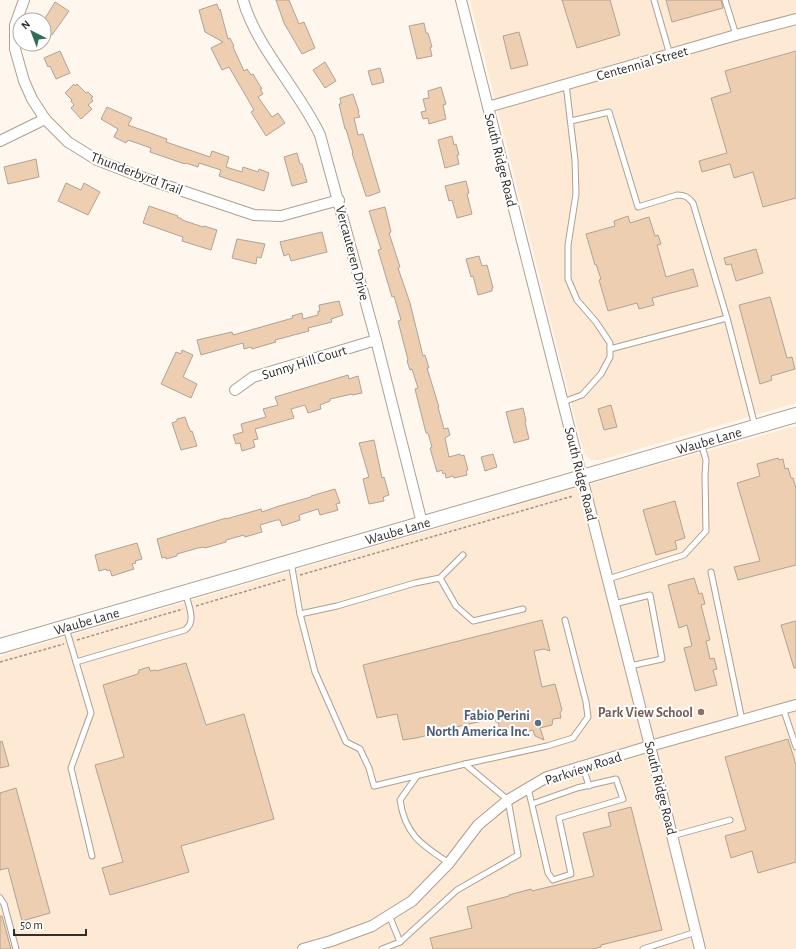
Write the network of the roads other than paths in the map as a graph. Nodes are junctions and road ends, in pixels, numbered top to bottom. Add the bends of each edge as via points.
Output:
1 (24, 0) edge
2 (243, 0) edge
3 (460, 0) edge
4 (654, 0) edge
5 (725, 0) edge
6 (796, 19) edge
7 (736, 35) junction
8 (670, 55) junction
9 (566, 84) junction
10 (488, 107) junction
11 (45, 119) junction
12 (571, 121) junction
13 (0, 141) edge
14 (339, 200) junction
15 (727, 318) junction
16 (376, 340) junction
17 (610, 349) junction
18 (235, 390) dead end
19 (563, 402) junction
20 (796, 415) edge
21 (756, 427) junction
22 (701, 442) junction
23 (582, 477) junction
24 (422, 523) junction
25 (463, 555) dead end
26 (291, 562) junction
27 (711, 572) dead end
28 (440, 578) junction
29 (608, 579) junction
30 (185, 592) junction
31 (614, 604) junction
32 (523, 608) dead end
33 (300, 614) junction
34 (565, 620) dead end
35 (65, 627) junction
36 (0, 646) edge
37 (76, 662) junction
38 (630, 666) junction
39 (796, 705) edge
40 (783, 708) junction
41 (742, 720) junction
42 (650, 746) junction
43 (796, 747) edge
44 (465, 764) junction
45 (583, 767) junction
46 (417, 776) junction
47 (589, 786) junction
48 (528, 788) junction
49 (508, 800) junction
50 (532, 804) junction
51 (730, 820) dead end
52 (672, 836) junction
53 (92, 856) dead end
54 (449, 863) junction
55 (0, 898) edge
56 (389, 915) junction
57 (696, 932) junction
58 (400, 942) junction
59 (662, 943) junction
60 (318, 947) edge
61 (16, 949) edge
62 (303, 949) edge
63 (382, 949) edge
64 (643, 949) edge
65 (663, 949) edge
66 (700, 949) edge

1 - 11 street, Thunderbyrd Trail via 15,24 15,49 24,81
2 - 14 street, Vercauteren Drive via 264,45 314,121
3 - 10 street, South Ridge Road
4 - 8 lane
5 - 7 lane
6 - 7 street, Centennial Street
7 - 8 street, Centennial Street
8 - 9 street, Centennial Street
9 - 10 street, Centennial Street
9 - 12 lane
10 - 19 street, South Ridge Road
11 - 13 street
11 - 14 street, Thunderbyrd Trail via 68,142 97,160 254,215 281,216
12 - 15 lane via 609,112 638,207 676,195 683,195 693,203
12 - 17 lane via 576,194 568,245 568,278 577,300 596,322 610,343
14 - 16 street, Vercauteren Drive
15 - 17 lane
15 - 21 lane
16 - 18 street, Sunny Hill Court via 253,377
16 - 24 street, Vercauteren Drive
17 - 19 lane via 610,357 601,374 582,395
19 - 23 street, South Ridge Road
20 - 21 main road, Waube Lane
21 - 22 main road, Waube Lane
22 - 23 main road, Waube Lane
22 - 29 lane via 706,460 706,531 684,555
23 - 24 main road, Waube Lane
23 - 29 street, South Ridge Road
24 - 26 main road, Waube Lane
25 - 28 lane
26 - 30 main road, Waube Lane
26 - 33 lane
27 - 41 lane
28 - 32 lane via 456,606 473,621
28 - 33 lane
29 - 31 street, South Ridge Road
30 - 35 main road, Waube Lane
30 - 37 lane via 192,621 185,630
31 - 38 street, South Ridge Road
31 - 38 lane via 650,595 662,659
33 - 46 lane via 315,672 346,742 360,749 374,786
34 - 44 lane via 588,718 573,738
35 - 36 main road, Waube Lane
35 - 37 lane
37 - 53 lane via 91,713 71,768
38 - 42 street, South Ridge Road
39 - 40 street, Parkview Road
40 - 41 street, Parkview Road
40 - 43 lane
41 - 42 street, Parkview Road
42 - 45 street, Parkview Road
42 - 52 street, South Ridge Road
44 - 46 lane
44 - 49 lane
45 - 47 lane
45 - 48 street, Parkview Road via 547,777
46 - 54 lane via 400,800 402,812 410,830 424,846
47 - 50 lane
47 - 50 lane via 616,779 623,799 559,818 571,874 553,880 548,873
48 - 49 street, Parkview Road
48 - 50 lane
49 - 54 street, Parkview Road via 478,825
49 - 58 lane via 518,855 457,890
51 - 52 lane
52 - 57 street, South Ridge Road
54 - 56 street, Parkview Road via 412,901
55 - 61 lane via 4,904
56 - 58 lane
56 - 60 street, Parkview Road via 372,926
57 - 59 lane
57 - 66 street, South Ridge Road
58 - 63 lane
59 - 64 lane
59 - 65 lane
60 - 62 street, Parkview Road

